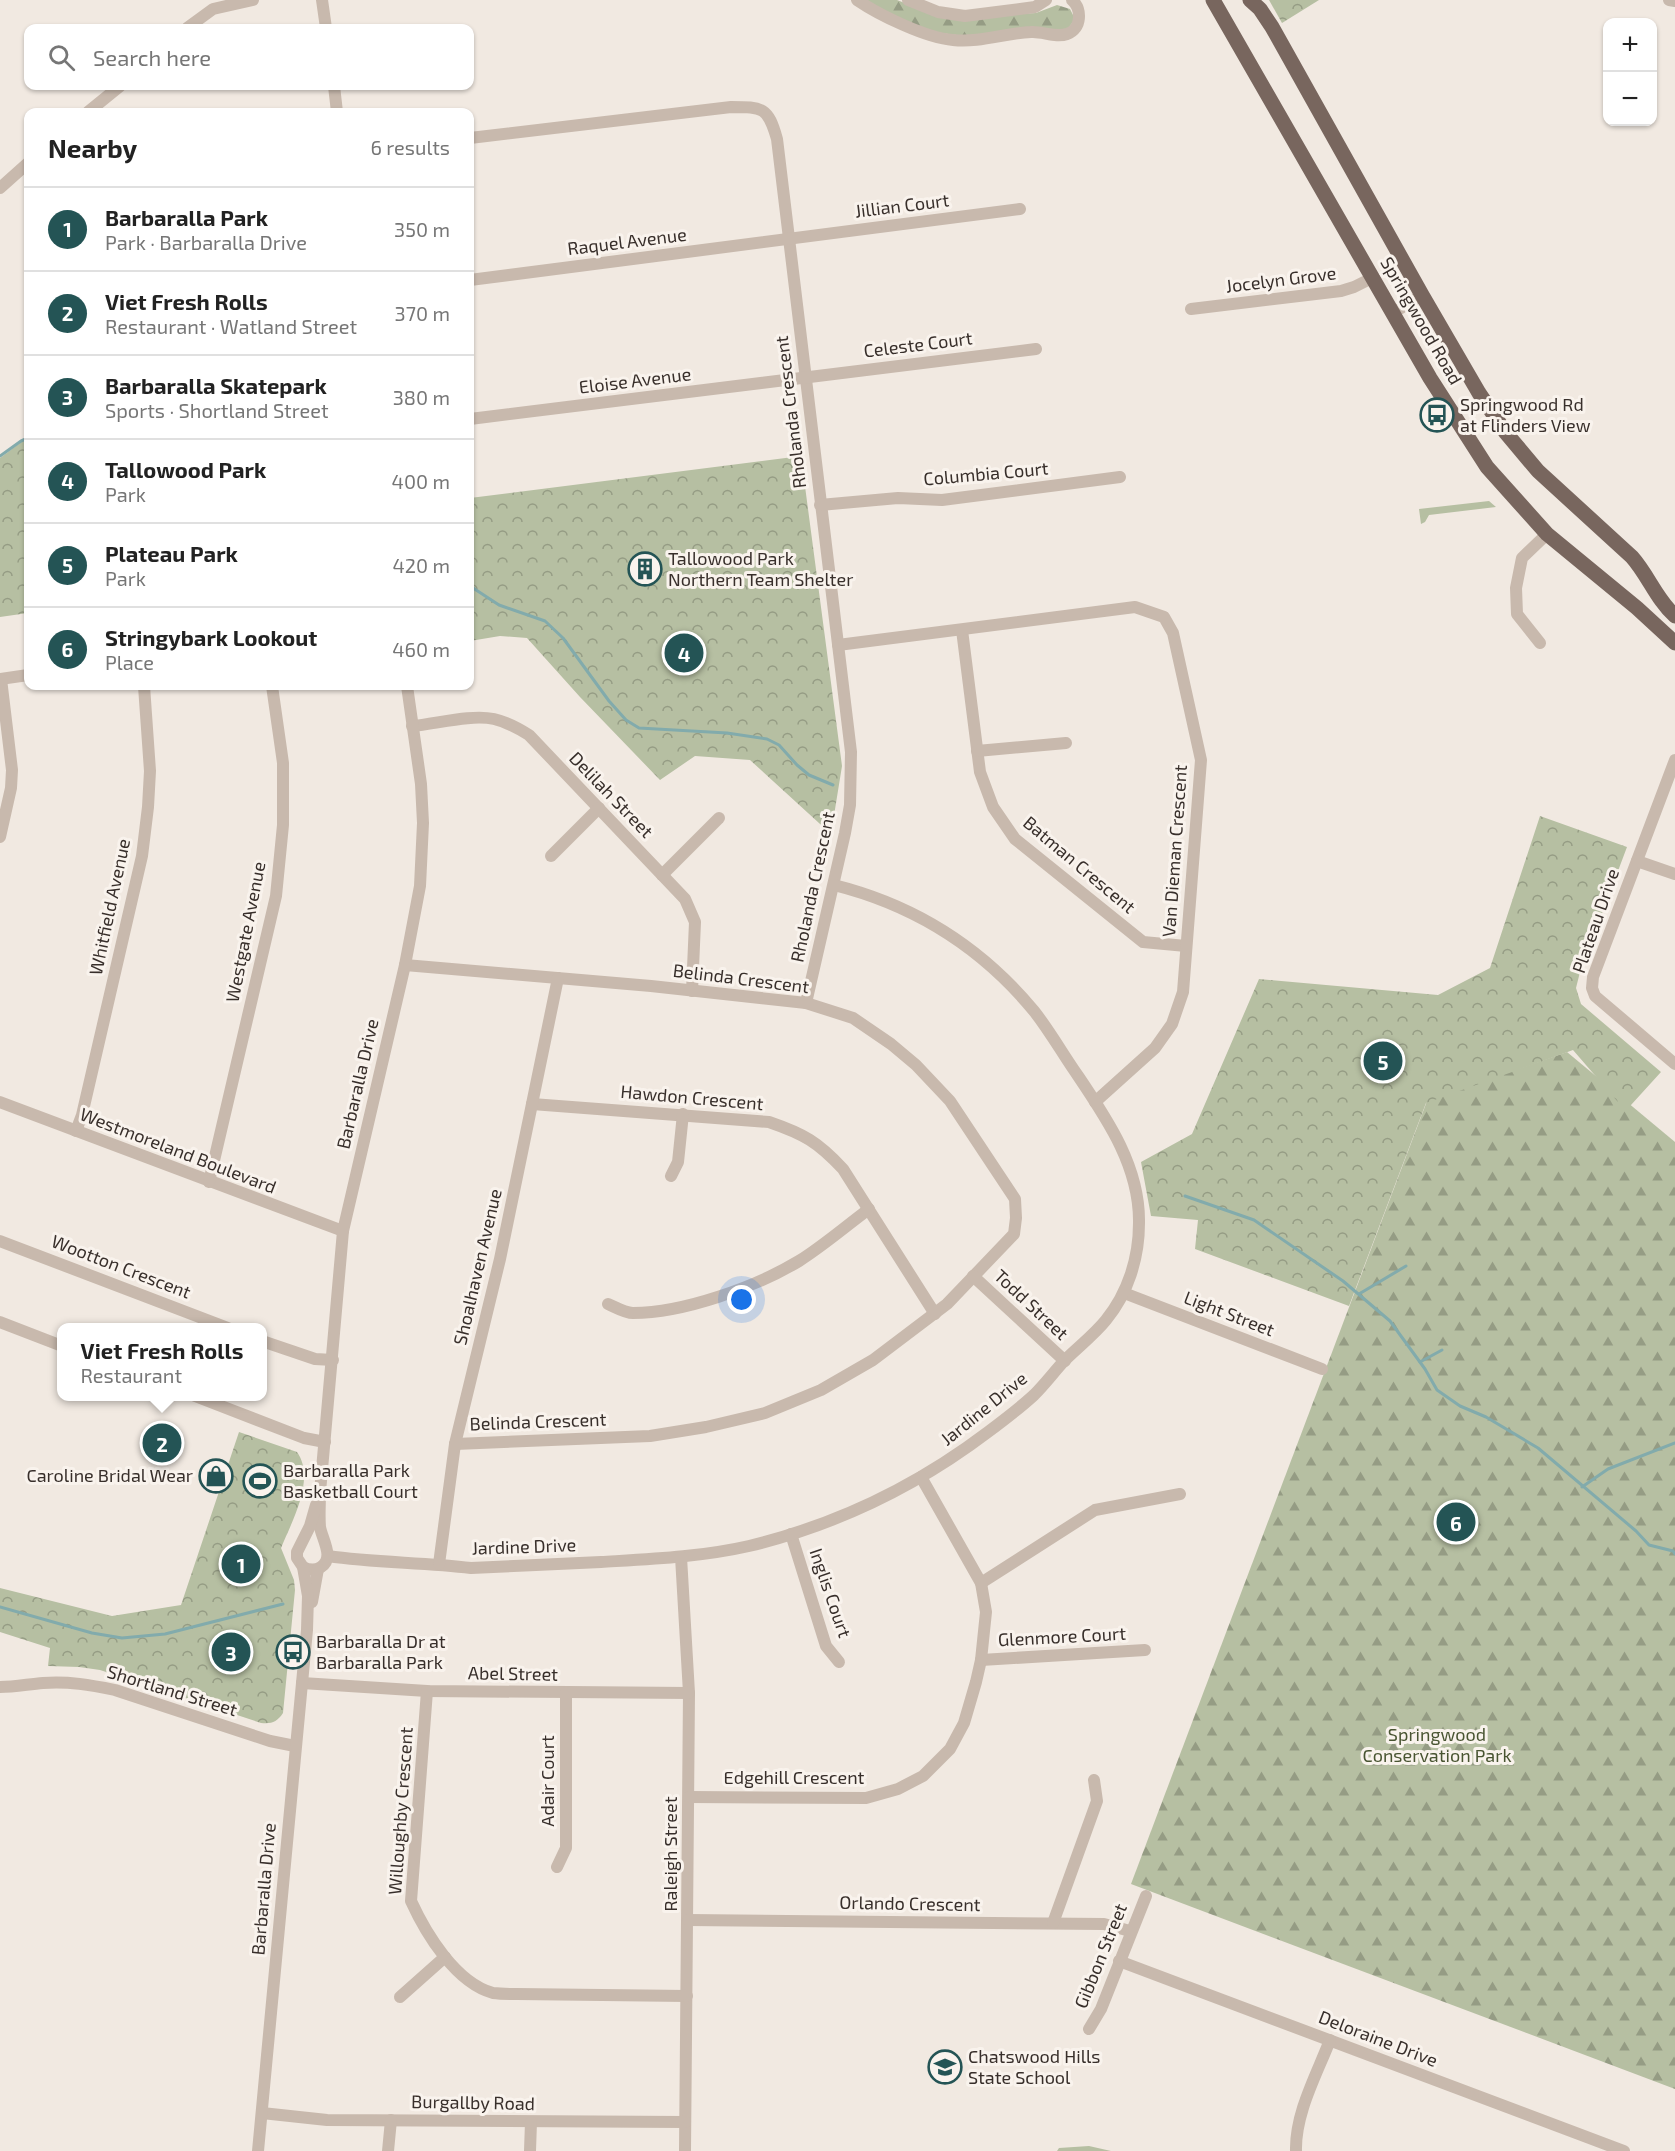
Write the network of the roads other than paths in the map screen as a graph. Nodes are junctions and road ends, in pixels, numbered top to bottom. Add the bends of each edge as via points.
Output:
1 (253, 0) edge
2 (322, 0) edge
3 (857, 0) edge
4 (908, 0) edge
5 (1046, 0) edge
6 (1072, 0) edge
7 (1213, 0) edge
8 (1251, 0) edge
9 (1669, 0) edge
10 (1675, 1) edge
11 (225, 3) edge
12 (192, 24) edge
13 (325, 24) edge
14 (115, 90) edge
15 (334, 90) edge
16 (93, 108) edge
17 (337, 108) edge
18 (474, 138) edge
19 (24, 169) edge
20 (0, 188) edge
21 (1020, 209) dead end
22 (788, 239) junction
23 (1372, 278) junction
24 (474, 279) edge
25 (1422, 295) junction
26 (1191, 309) dead end
27 (1393, 313) junction
28 (1036, 349) dead end
29 (804, 377) junction
30 (474, 418) edge
31 (1120, 477) dead end
32 (820, 505) junction
33 (1547, 534) junction
34 (1675, 616) edge
35 (962, 630) junction
36 (1539, 643) dead end
37 (1675, 643) edge
38 (838, 645) junction
39 (24, 676) edge
40 (1, 679) edge
41 (144, 690) edge
42 (273, 690) edge
43 (408, 690) edge
44 (412, 726) junction
45 (1066, 743) dead end
46 (977, 751) junction
47 (1675, 760) edge
48 (598, 808) junction
49 (720, 818) dead end
50 (0, 837) edge
51 (551, 856) dead end
52 (1637, 861) junction
53 (1675, 874) edge
54 (662, 875) junction
55 (834, 885) junction
56 (1186, 946) junction
57 (405, 966) junction
58 (558, 978) junction
59 (692, 991) junction
60 (806, 1003) junction
61 (1675, 1064) edge
62 (0, 1102) edge
63 (1095, 1102) junction
64 (532, 1104) junction
65 (683, 1114) junction
66 (76, 1131) junction
67 (671, 1176) dead end
68 (209, 1182) junction
69 (868, 1209) junction
70 (343, 1231) junction
71 (0, 1240) edge
72 (973, 1276) junction
73 (1124, 1293) junction
74 (608, 1304) dead end
75 (935, 1314) junction
76 (0, 1322) edge
77 (215, 1323) edge
78 (267, 1343) edge
79 (57, 1344) edge
80 (333, 1360) junction
81 (1065, 1361) junction
82 (1322, 1369) dead end
83 (208, 1401) edge
84 (325, 1442) junction
85 (455, 1444) junction
86 (921, 1477) junction
87 (320, 1492) junction
88 (1180, 1494) dead end
89 (791, 1534) junction
90 (302, 1543) junction
91 (326, 1550) junction
92 (681, 1557) junction
93 (440, 1564) junction
94 (303, 1567) junction
95 (318, 1569) junction
96 (981, 1583) junction
97 (307, 1630) junction
98 (1145, 1650) dead end
99 (981, 1660) junction
100 (839, 1662) dead end
101 (302, 1683) junction
102 (0, 1687) edge
103 (427, 1691) junction
104 (566, 1693) junction
105 (688, 1693) junction
106 (295, 1746) junction
107 (1094, 1780) dead end
108 (689, 1797) junction
109 (557, 1867) dead end
110 (1146, 1896) dead end
111 (688, 1920) junction
112 (1053, 1923) junction
113 (1130, 1931) junction
114 (445, 1957) junction
115 (1119, 1961) junction
116 (687, 1996) junction
117 (400, 1997) dead end
118 (1089, 2028) dead end
119 (1330, 2040) junction
120 (262, 2113) junction
121 (391, 2120) junction
122 (531, 2122) junction
123 (685, 2122) junction
124 (258, 2151) edge
125 (388, 2151) edge
126 (530, 2151) edge
127 (685, 2151) edge
128 (1296, 2151) edge
129 (1624, 2151) edge

1 - 11 street
2 - 13 street
3 - 6 street via 911,27 954,40 1028,32 1068,34 1079,20 1079,9
4 - 5 street via 938,12 965,16 1035,7
7 - 23 main road, Springwood Road
8 - 25 main road, Springwood Road via 1272,27
9 - 10 street
11 - 12 street
14 - 16 street
15 - 17 street
18 - 22 street, Rholanda Crescent via 731,107 766,111 777,139
19 - 20 street
21 - 22 street, Jillian Court
22 - 24 street, Raquel Avenue
22 - 29 street, Rholanda Crescent
23 - 26 street, Jocelyn Grove via 1341,291
23 - 27 main road, Springwood Road
25 - 27 street
25 - 34 main road, Springwood Road via 1506,433 1545,478 1636,562
27 - 33 main road, Springwood Road via 1487,467
28 - 29 street, Celeste Court
29 - 30 street, Eloise Avenue
29 - 32 street, Rholanda Crescent
31 - 32 street, Columbia Court via 942,500 898,498
32 - 38 street, Rholanda Crescent
33 - 36 street via 1522,558 1516,588 1517,614
33 - 37 main road, Springwood Road
35 - 38 street, Van Dieman Crescent
35 - 46 street, Batman Crescent
35 - 56 street, Van Dieman Crescent via 1135,607 1164,618 1173,633 1201,760
38 - 55 street, Rholanda Crescent via 851,777
39 - 40 street
40 - 50 street via 12,770
41 - 66 street, Whitfield Avenue via 150,771 142,856
42 - 68 street, Westgate Avenue via 283,764 283,825 276,896
43 - 44 street, Barbaralla Drive
44 - 48 street, Delilah Street via 493,719 516,727 529,735
44 - 57 street, Barbaralla Drive via 423,823 420,886
45 - 46 street
46 - 56 street, Batman Crescent via 993,807 1015,839 1143,942
47 - 52 street, Plateau Drive
48 - 51 street
48 - 54 street, Delilah Street
49 - 54 street
52 - 53 street
52 - 61 street, Plateau Drive via 1592,988 1595,996
54 - 59 street, Delilah Street via 685,899 695,922
55 - 60 street, Rholanda Crescent
55 - 63 street, Jardine Drive via 898,906 958,939 986,961 1035,1013
56 - 63 street, Van Dieman Crescent via 1183,992 1172,1023 1155,1048
57 - 58 street, Belinda Crescent
57 - 70 street, Barbaralla Drive
58 - 59 street, Belinda Crescent
58 - 64 street, Shoalhaven Avenue
59 - 60 street, Belinda Crescent
60 - 72 street, Belinda Crescent via 853,1018 916,1065 950,1101 1015,1199 1014,1234
62 - 66 street, Westmoreland Boulevard
63 - 73 street, Jardine Drive via 1128,1162 1139,1204 1136,1258
64 - 65 street, Hawdon Crescent
64 - 85 street, Shoalhaven Avenue via 500,1259
65 - 67 street via 678,1162
65 - 69 street, Hawdon Crescent via 769,1122 800,1133 843,1169
66 - 68 street, Westmoreland Boulevard
68 - 70 street, Westmoreland Boulevard
69 - 74 street via 798,1262 747,1287 666,1310 631,1313
69 - 75 street, Hawdon Crescent
70 - 80 street, Barbaralla Drive
71 - 77 street, Wootton Crescent
72 - 75 street, Belinda Crescent
72 - 81 street, Todd Street
73 - 81 street, Jardine Drive via 1106,1320
73 - 82 street, Light Street
75 - 85 street, Belinda Crescent via 863,1366 821,1390 765,1413 650,1436
76 - 79 street
78 - 80 street via 315,1359
80 - 84 street, Barbaralla Drive
81 - 86 street, Jardine Drive via 1006,1418
83 - 84 street via 304,1438
84 - 87 street, Barbaralla Drive
85 - 93 street, Shoalhaven Avenue
86 - 89 street, Jardine Drive via 877,1501
86 - 96 street, Edgehill Crescent
87 - 90 street, Barbaralla Drive
87 - 91 street, Barbaralla Drive via 320,1524
88 - 96 street via 1095,1510
89 - 92 street, Jardine Drive
89 - 100 street, Inglis Court via 826,1646
90 - 91 street via 310,1539 320,1541
90 - 94 street, Barbaralla Drive via 297,1558
91 - 93 street, Jardine Drive via 346,1559
91 - 95 street, Barbaralla Drive via 325,1564
92 - 93 street, Jardine Drive via 471,1568
92 - 105 street, Raleigh Street
94 - 95 street
94 - 97 street, Barbaralla Drive via 308,1596
95 - 97 street, Barbaralla Drive
96 - 99 street, Edgehill Crescent via 986,1612
97 - 101 street, Barbaralla Drive
98 - 99 street, Glenmore Court
99 - 108 street, Edgehill Crescent via 964,1723 950,1749 922,1776 898,1789 866,1798
101 - 103 street, Abel Street
101 - 106 street, Barbaralla Drive
102 - 106 street, Shortland Street via 42,1683 92,1685
103 - 104 street, Abel Street
103 - 114 street, Willoughby Crescent via 411,1901 421,1924
104 - 105 street, Abel Street
104 - 109 street, Adair Court via 566,1848
105 - 108 street, Raleigh Street
106 - 120 street, Barbaralla Drive
107 - 112 street via 1097,1801
108 - 111 street, Raleigh Street
110 - 113 street, Gibbon Street
111 - 112 street, Orlando Crescent
111 - 116 street, Raleigh Street
112 - 113 street, Orlando Crescent via 1104,1924
113 - 115 street, Gibbon Street
114 - 116 street, Willoughby Crescent via 469,1981 493,1993
114 - 117 street
115 - 118 street, Gibbon Street via 1101,2009
115 - 119 street, Deloraine Drive
116 - 123 street, Raleigh Street
119 - 128 street via 1304,2109
119 - 129 street, Deloraine Drive
120 - 121 street, Burgallby Road via 327,2120
120 - 124 street, Barbaralla Drive
121 - 122 street, Burgallby Road
121 - 125 street
122 - 123 street, Burgallby Road
122 - 126 street
123 - 127 street, Raleigh Street

